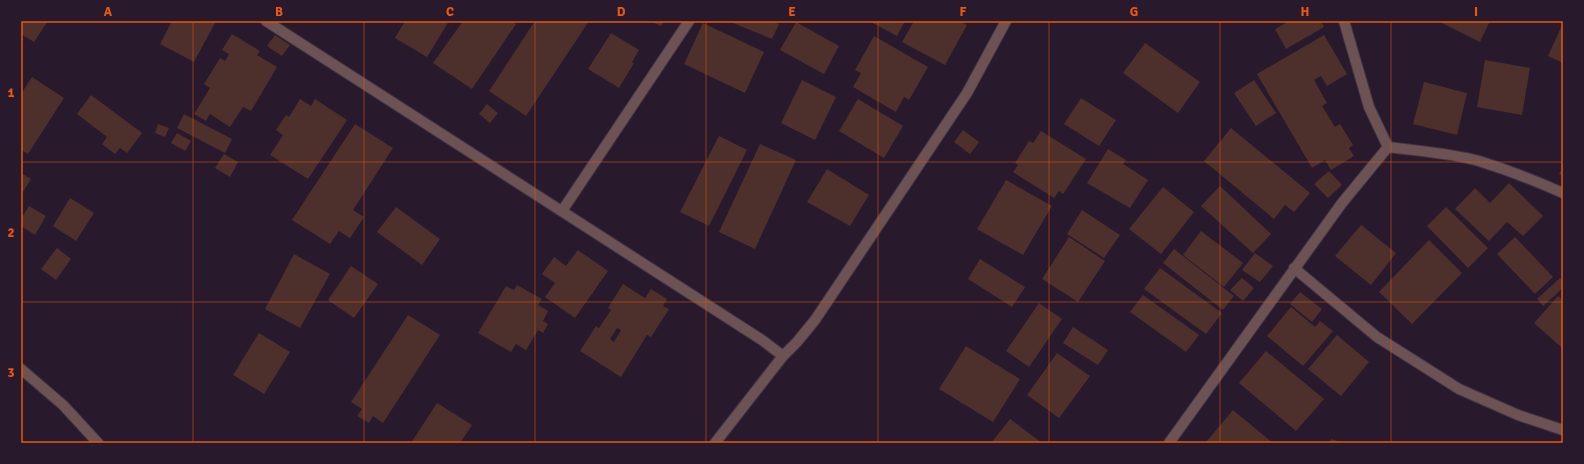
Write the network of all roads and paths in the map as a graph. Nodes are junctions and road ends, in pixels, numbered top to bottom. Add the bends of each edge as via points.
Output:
1 (266, 21) edge
2 (689, 21) edge
3 (1006, 21) edge
4 (1344, 21) edge
5 (1388, 147) junction
6 (1563, 193) edge
7 (562, 211) junction
8 (1294, 268) junction
9 (783, 356) junction
10 (21, 369) edge
11 (1563, 430) edge
12 (98, 443) edge
13 (715, 443) edge
14 (1169, 443) edge

1 - 7 street
2 - 7 street
3 - 9 street via 968,93 815,320
4 - 5 street via 1369,107
5 - 6 street via 1447,154 1479,161
5 - 8 street
7 - 9 street
8 - 11 street via 1377,337 1459,389 1518,415
8 - 14 street
9 - 13 street
10 - 12 street via 63,405

